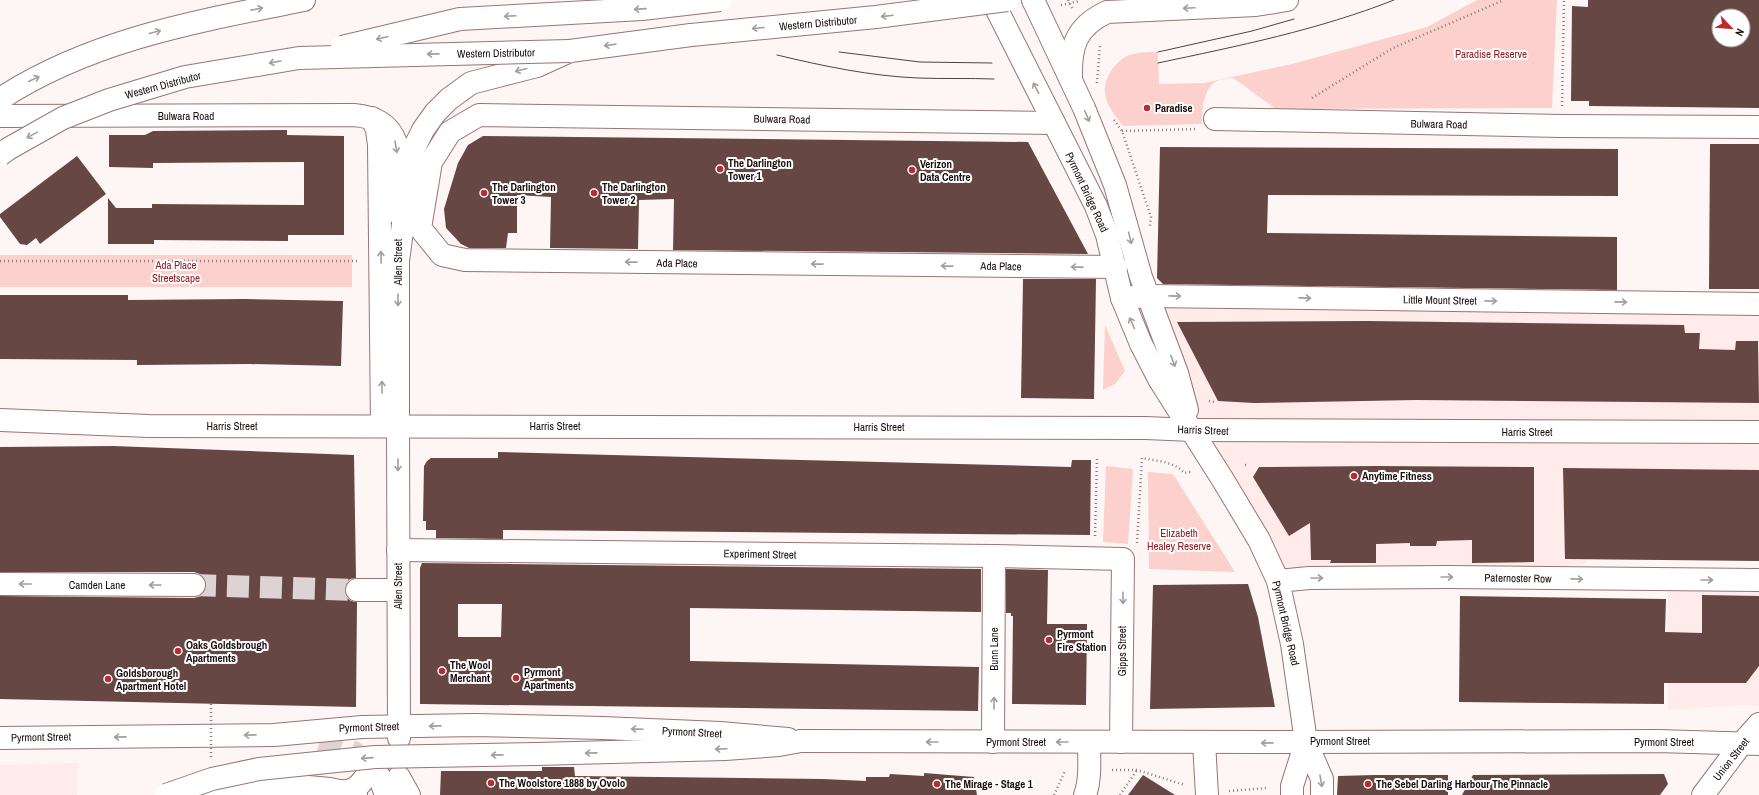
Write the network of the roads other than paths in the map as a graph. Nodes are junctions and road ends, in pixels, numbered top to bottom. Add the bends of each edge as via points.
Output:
1 (304, 0) edge
2 (720, 0) edge
3 (992, 0) edge
4 (1007, 0) edge
5 (1033, 0) edge
6 (1287, 0) edge
7 (1253, 2) edge
8 (570, 51) junction
9 (299, 58) junction
10 (1071, 80) junction
11 (0, 99) edge
12 (511, 115) joint
13 (0, 116) edge
14 (372, 118) joint
15 (1215, 119) road end
16 (1054, 123) junction
17 (1759, 127) edge
18 (0, 155) edge
19 (390, 261) junction
20 (1116, 267) junction
21 (1148, 296) junction
22 (1122, 298) junction
23 (1759, 304) edge
24 (0, 420) edge
25 (390, 426) junction
26 (1192, 430) junction
27 (1759, 432) edge
28 (398, 550) junction
29 (1130, 553) joint
30 (994, 556) junction
31 (1759, 580) edge
32 (1278, 581) junction
33 (0, 584) edge
34 (194, 585) tunnel mouth
35 (357, 590) tunnel mouth
36 (398, 590) junction
37 (1759, 724) edge
38 (399, 732) junction
39 (274, 735) junction
40 (0, 738) edge
41 (320, 741) tunnel mouth
42 (801, 741) junction
43 (993, 742) junction
44 (1089, 742) junction
45 (1121, 742) junction
46 (1204, 742) junction
47 (1306, 742) junction
48 (1751, 744) edge
49 (376, 787) edge
50 (293, 790) edge
51 (176, 795) edge
52 (1085, 795) edge
53 (1207, 795) edge
54 (1292, 795) edge
55 (1322, 795) edge
56 (1703, 795) edge

11 -> 1 main road via 20,86 68,63 127,40 202,20
2 -> 9 main road, bridge via 642,9 460,19
16 -> 3 main road, Pyrmont Bridge Road
4 -> 8 main road, Western Distributor, bridge
5 - 10 main road, Pyrmont Bridge Road
6 - 7 main road
7 -> 10 main road via 1107,12 1084,27 1077,37 1072,50
8 -> 9 main road, Western Distributor, bridge
8 -> 19 main road via 536,66 472,83 449,99 435,113 413,150
9 -> 18 main road, Western Distributor, bridge via 185,77 109,100 63,118
10 -> 21 main road, Pyrmont Bridge Road via 1115,185
12 - 16 main road, Bulwara Road
20 -> 12 main road, Ada Place via 465,260 442,255 420,228 431,162 450,132 479,115
13 - 14 main road, Bulwara Road
14 - 19 main road, Allen Street via 388,128 397,149
15 - 17 main road, Bulwara Road
16 - 20 main road, Pyrmont Bridge Road via 1096,206
19 - 25 main road, Allen Street
20 - 22 main road, Pyrmont Bridge Road
21 - 22 main road, Little Mount Street
21 -> 23 main road, Little Mount Street
21 -> 26 main road, Pyrmont Bridge Road via 1177,373
26 -> 22 main road, Pyrmont Bridge Road via 1159,379
24 - 25 main road, Harris Street via 149,426
25 - 26 main road, Harris Street
25 -> 28 main road, Allen Street
26 - 27 main road, Harris Street
26 - 32 main road, Pyrmont Bridge Road via 1259,540
28 - 30 main road, Experiment Street
28 - 36 main road, Allen Street
29 - 30 main road, Experiment Street
29 -> 45 main road, Gipps Street
43 -> 30 main road, Bunn Lane
32 -> 31 main road, Paternoster Row via 1310,578 1448,577
32 - 47 main road, Pyrmont Bridge Road via 1292,644
34 -> 33 main road, Camden Lane
35 - 36 main road
36 - 38 main road, Allen Street
37 - 48 main road, Union Street
38 - 39 main road, Pyrmont Street via 330,729
42 -> 38 main road, Pyrmont Street via 720,732 618,728 474,725
39 -> 40 main road, Pyrmont Street
39 - 41 main road, Pyrmont Street
43 -> 42 main road, Pyrmont Street
42 -> 51 main road, bridge via 724,749 375,757 259,768 212,779
44 -> 43 main road, Pyrmont Street
44 - 45 main road, Pyrmont Street
44 - 52 main road via 1088,789
45 - 46 main road, Pyrmont Street
47 -> 46 main road, Pyrmont Street
46 - 53 main road
47 - 48 main road, Pyrmont Street via 1633,741
47 - 54 main road, Pyrmont Bridge Road via 1292,786
47 -> 55 main road, Pyrmont Bridge Road via 1322,779
48 - 56 main road, Union Street
49 - 50 main road
50 - 51 main road

